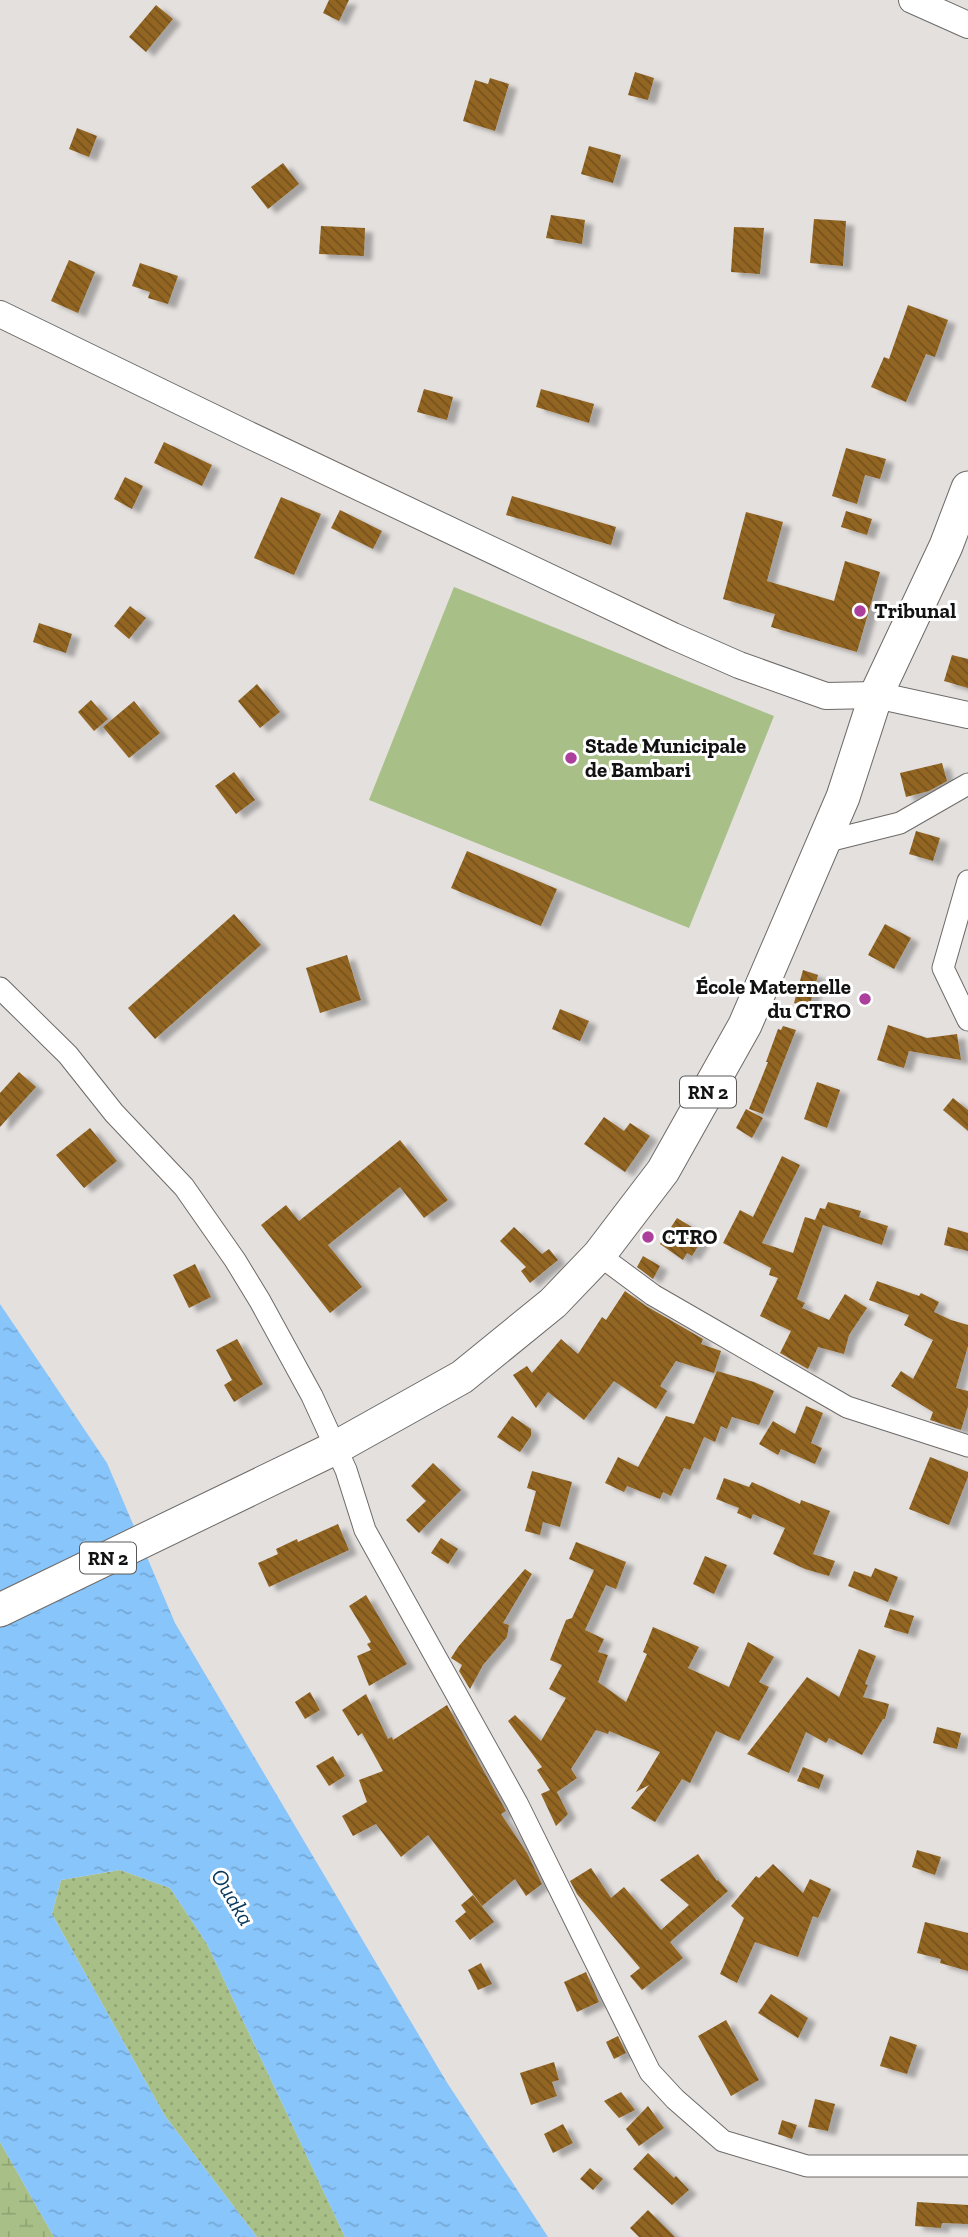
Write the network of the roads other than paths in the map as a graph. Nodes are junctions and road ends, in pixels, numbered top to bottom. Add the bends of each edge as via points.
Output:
1 (912, 0) edge
2 (968, 24) edge
3 (0, 314) edge
4 (968, 488) edge
5 (876, 695) junction
6 (968, 715) edge
7 (968, 784) edge
8 (824, 842) junction
9 (968, 881) edge
10 (0, 988) edge
11 (968, 1020) edge
12 (599, 1255) junction
13 (968, 1446) edge
14 (335, 1448) junction
15 (0, 1610) edge
16 (968, 2166) edge

1 - 2 street
3 - 5 street via 706,650 826,696
4 - 5 main road, RN 2
5 - 6 street
5 - 8 main road, RN 2
7 - 8 street via 900,823
8 - 12 main road, RN 2 via 745,1025 663,1171
9 - 11 street via 943,968
10 - 14 street via 68,1055 114,1113 184,1187 260,1301
12 - 13 street via 653,1295 847,1407
12 - 14 main road, RN 2 via 553,1303 462,1377
14 - 15 main road, RN 2
14 - 16 street via 365,1531 517,1803 650,2072 723,2141 795,2163

